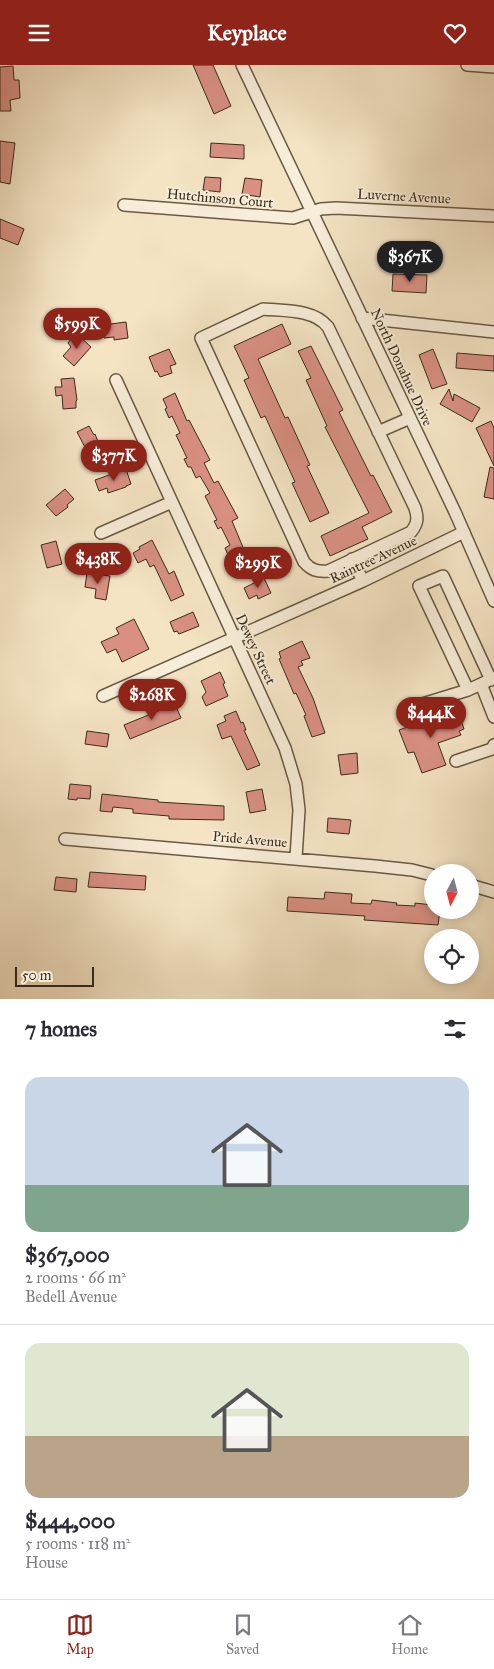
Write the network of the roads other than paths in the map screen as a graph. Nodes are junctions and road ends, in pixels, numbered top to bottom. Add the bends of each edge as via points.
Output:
1 (242, 65) edge
2 (467, 65) edge
3 (494, 67) edge
4 (124, 205) dead end
5 (313, 212) junction
6 (494, 215) edge
7 (362, 319) junction
8 (494, 332) edge
9 (116, 380) dead end
10 (410, 418) junction
11 (378, 432) junction
12 (172, 502) junction
13 (464, 532) junction
14 (101, 533) dead end
15 (352, 559) junction
16 (363, 581) junction
17 (490, 582) edge
18 (494, 601) edge
19 (235, 638) junction
20 (488, 681) edge
21 (468, 690) junction
22 (102, 697) dead end
23 (419, 705) dead end
24 (494, 717) edge
25 (494, 745) edge
26 (456, 761) dead end
27 (65, 839) dead end
28 (296, 858) junction
29 (424, 874) edge
30 (479, 888) edge
31 (494, 892) edge

1 - 5 street, North Donahue Drive
2 - 3 street
4 - 5 street, Hutchinson Court via 293,219
5 - 6 street, Luverne Avenue via 336,208
5 - 7 street, North Donahue Drive
7 - 8 street
7 - 10 street, North Donahue Drive
9 - 12 street, Dewey Street
10 - 11 street
10 - 13 street, North Donahue Drive
11 - 15 street via 418,518 411,532
11 - 15 street via 323,321 309,314 263,309 201,338 304,562 309,568 328,571
12 - 14 street
12 - 19 street, Dewey Street
13 - 16 street, Raintree Avenue
13 - 17 street, North Donahue Drive
15 - 16 street
16 - 19 street, Raintree Avenue
17 - 18 street, North Donahue Drive
19 - 22 street, Raintree Avenue
19 - 28 street, Dewey Street via 286,748 296,784 299,817
20 - 21 street
20 - 21 street via 443,576 420,586
20 - 24 street
21 - 23 street
25 - 26 street via 492,749
27 - 28 street, Pride Avenue
28 - 29 street, Pride Avenue
30 - 31 street

